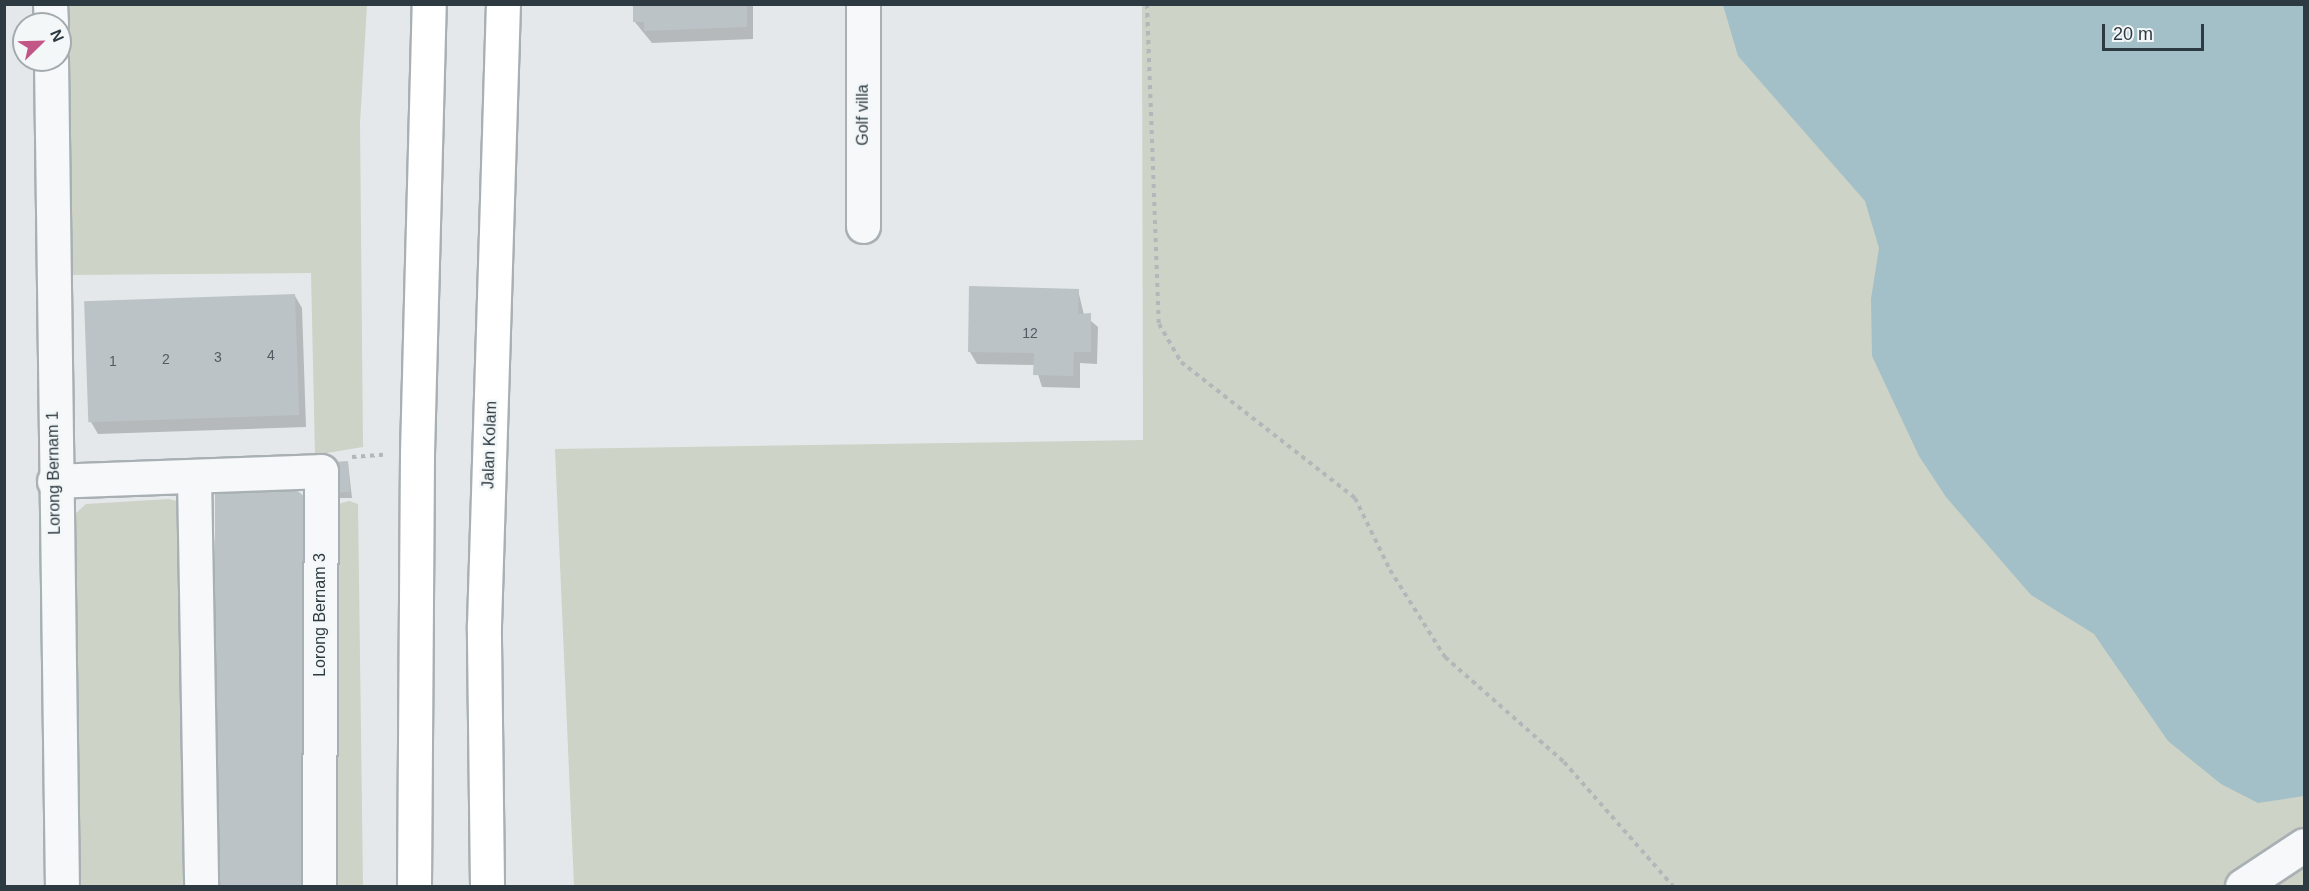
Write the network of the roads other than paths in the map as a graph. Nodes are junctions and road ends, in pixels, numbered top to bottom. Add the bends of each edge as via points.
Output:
1 (429, 4) edge
2 (503, 4) edge
3 (863, 4) edge
4 (51, 72) edge
5 (863, 226) dead end
6 (194, 476) junction
7 (54, 481) junction
8 (2304, 845) edge
9 (62, 886) edge
10 (201, 886) edge
11 (319, 886) edge
12 (414, 886) edge
13 (487, 886) edge
14 (2242, 886) edge

1 - 12 main road via 417,453
2 - 13 main road, Jalan Kolam via 484,625
3 - 5 street, Golf villa
4 - 7 street, Lorong Bernam 1
6 - 7 street, Lorong Bernam 3
6 - 10 street
6 - 11 street, Lorong Bernam 3 via 321,471
7 - 9 street, Lorong Bernam 1
8 - 14 street

